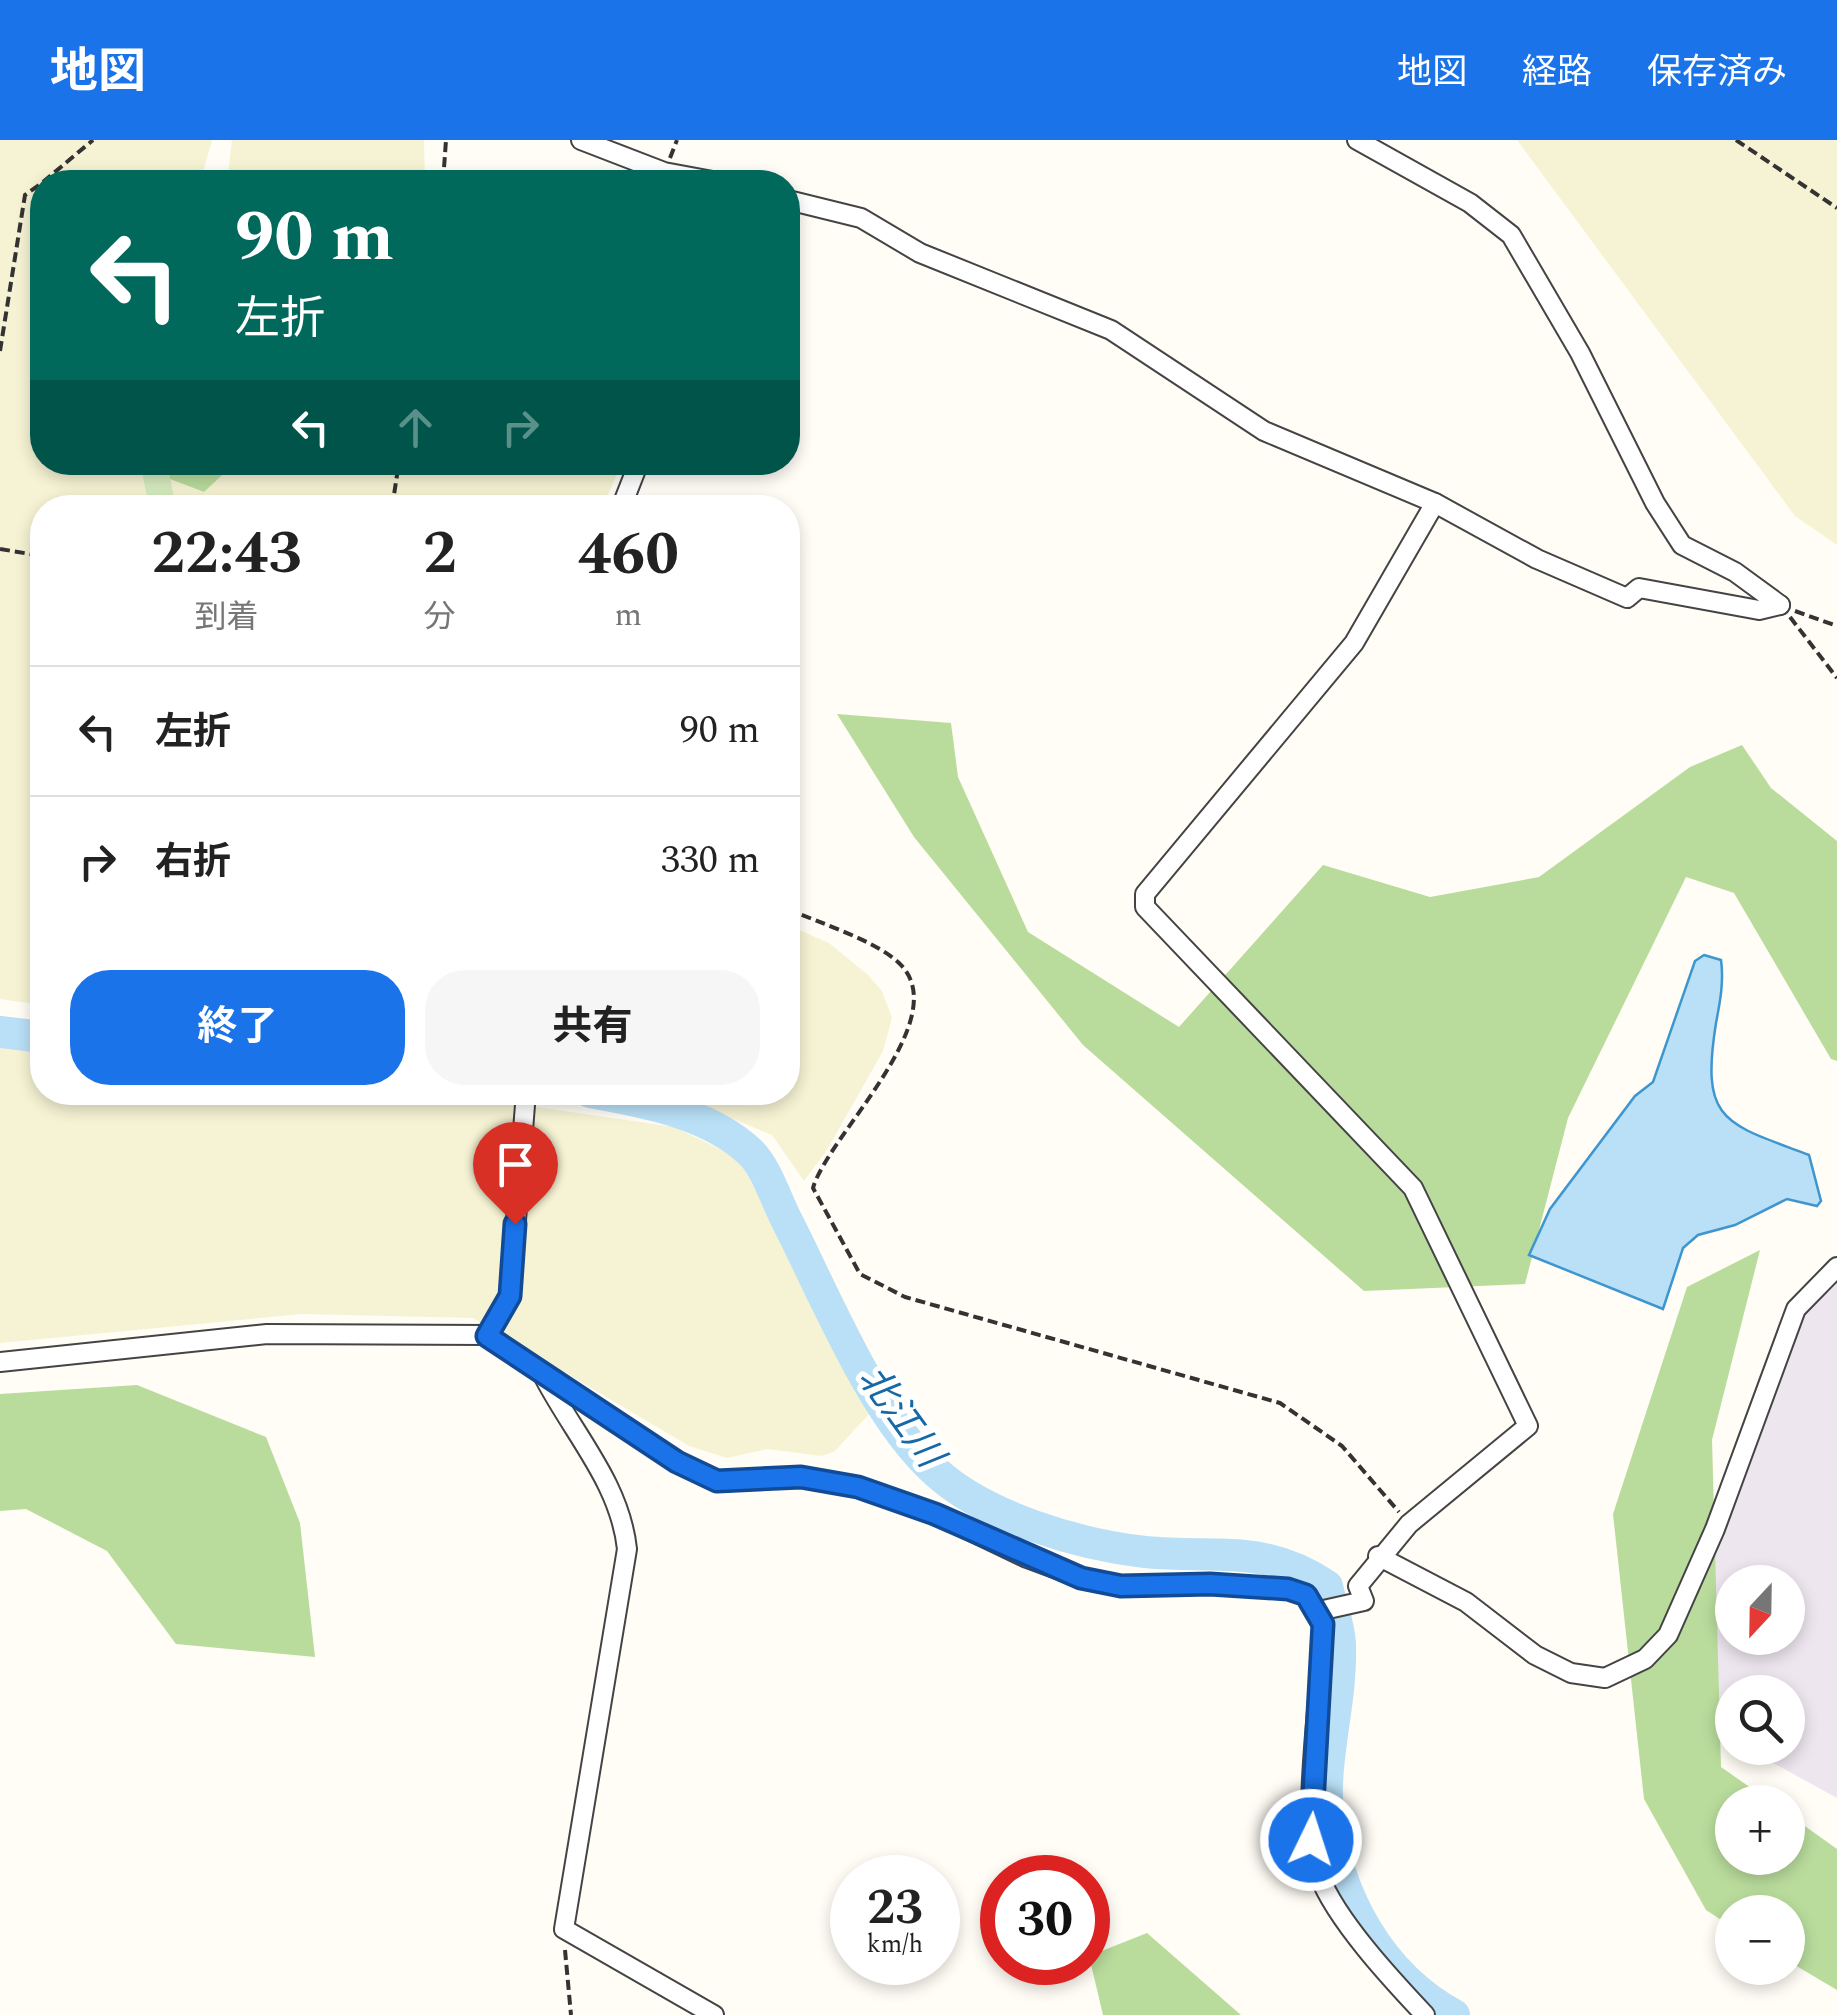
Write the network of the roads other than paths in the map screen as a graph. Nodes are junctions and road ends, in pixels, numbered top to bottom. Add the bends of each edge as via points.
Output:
1 (582, 140) edge
2 (1357, 140) edge
3 (646, 170) edge
4 (800, 203) edge
5 (1434, 503) junction
6 (525, 1105) edge
7 (1837, 1267) edge
8 (487, 1336) junction
9 (0, 1362) edge
10 (542, 1374) junction
11 (1378, 1556) junction
12 (1319, 1612) junction
13 (714, 2015) edge
14 (1425, 2015) edge

1 - 3 street
2 - 5 street via 1483,211 1511,235 1682,545 1736,572 1780,606 1759,610 1638,588 1627,598 1536,559
4 - 5 street via 861,218 920,253 1110,330 1264,432
5 - 11 street via 1354,643 1145,894 1146,907 1208,979 1412,1188 1528,1426
6 - 8 street via 510,1296
7 - 11 street via 1796,1309 1668,1635 1644,1659 1605,1678 1571,1673 1535,1655 1466,1602
8 - 9 street via 267,1334
8 - 10 street
10 - 12 street via 717,1481 801,1477 858,1487 1081,1578 1121,1586 1288,1589 1306,1595
10 - 13 street via 613,1490 627,1549 564,1929
11 - 12 street via 1358,1586 1364,1602
12 - 14 street via 1323,1650 1311,1840 1319,1876

